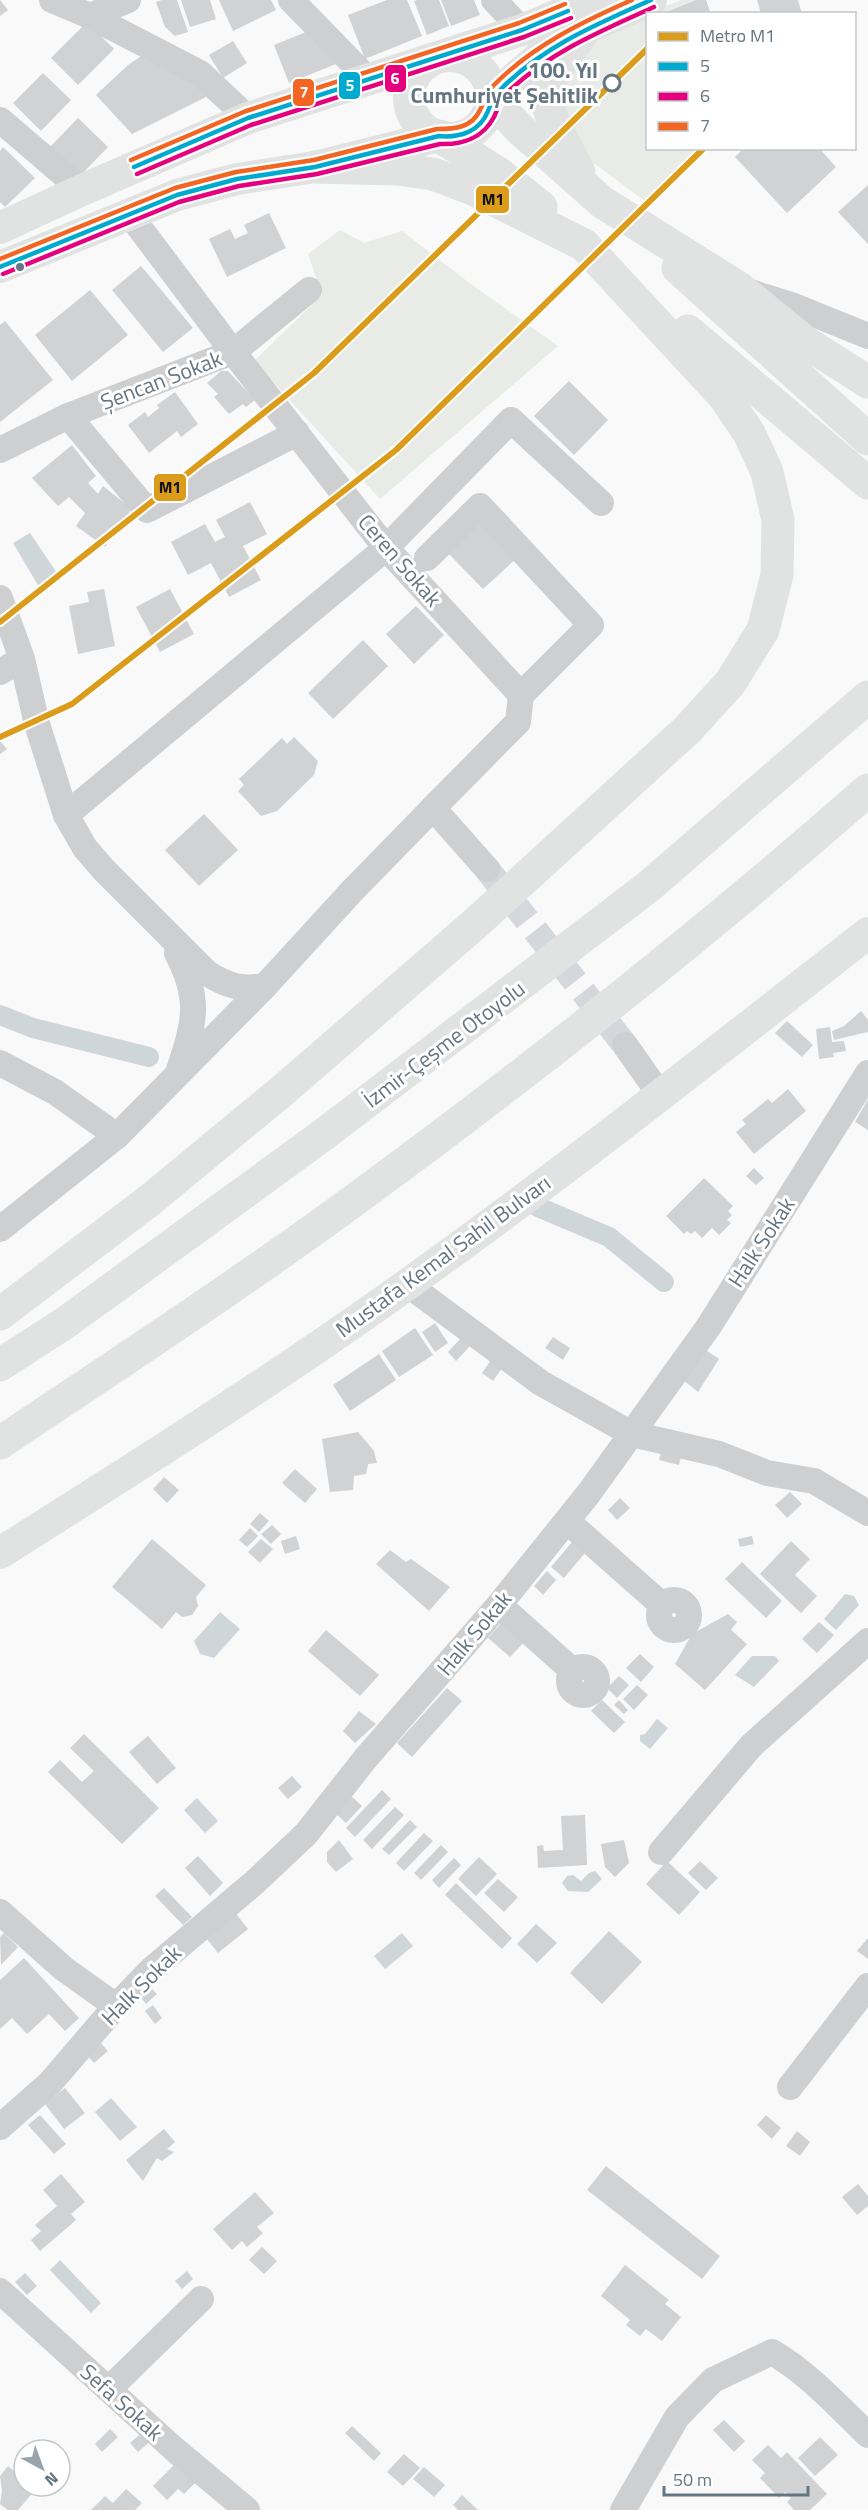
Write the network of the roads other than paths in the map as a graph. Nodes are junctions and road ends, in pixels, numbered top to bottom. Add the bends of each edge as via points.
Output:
1 (52, 0) edge
2 (128, 0) edge
3 (291, 0) edge
4 (494, 0) edge
5 (651, 0) edge
6 (590, 14) edge
7 (90, 16) junction
8 (522, 30) junction
9 (436, 58) junction
10 (368, 79) junction
11 (491, 99) junction
12 (248, 118) junction
13 (0, 120) edge
14 (439, 136) junction
15 (315, 167) junction
16 (81, 190) junction
17 (609, 207) junction
18 (130, 215) junction
19 (0, 228) edge
20 (584, 245) junction
21 (0, 267) edge
22 (740, 288) junction
23 (309, 290) dead end
24 (868, 336) edge
25 (233, 352) junction
26 (868, 382) edge
27 (68, 416) junction
28 (297, 433) junction
29 (868, 440) edge
30 (0, 450) edge
31 (868, 483) edge
32 (601, 503) dead end
33 (386, 548) junction
34 (427, 558) dead end
35 (0, 598) edge
36 (22, 659) junction
37 (0, 672) edge
38 (520, 695) junction
39 (868, 697) edge
40 (868, 790) edge
41 (433, 808) junction
42 (868, 808) edge
43 (66, 815) junction
44 (487, 868) tunnel mouth
45 (773, 873) junction
46 (868, 933) edge
47 (169, 936) junction
48 (207, 973) junction
49 (265, 986) junction
50 (194, 998) junction
51 (224, 1027) junction
52 (625, 1045) tunnel mouth
53 (0, 1063) edge
54 (868, 1072) edge
55 (177, 1075) junction
56 (661, 1096) junction
57 (117, 1136) junction
58 (0, 1229) edge
59 (407, 1284) junction
60 (0, 1314) edge
61 (0, 1365) edge
62 (632, 1434) junction
63 (0, 1443) edge
64 (868, 1513) edge
65 (567, 1521) junction
66 (0, 1553) edge
67 (499, 1605) junction
68 (662, 1605) dead end
69 (868, 1641) edge
70 (573, 1671) dead end
71 (661, 1852) dead end
72 (0, 1912) edge
73 (868, 1986) edge
74 (116, 2006) junction
75 (790, 2087) dead end
76 (0, 2127) edge
77 (0, 2291) edge
78 (201, 2299) dead end
79 (109, 2389) junction
80 (868, 2435) edge
81 (247, 2510) edge
82 (623, 2510) edge

1 - 7 street
2 - 7 street
3 - 10 street
4 - 8 street
5 - 6 main road
6 - 8 main road
6 - 11 main road
6 - 17 highway via 554,75 547,99 559,134 581,175
7 - 12 street via 200,73
8 - 9 main road
9 - 10 main road
9 - 11 main road via 456,56 475,63 490,86
9 - 14 main road via 416,74 409,98 418,122
10 - 12 main road
11 - 14 main road via 486,116 474,130 463,136
11 - 17 highway
12 - 16 main road
13 - 16 street
14 - 15 main road
14 - 20 highway via 498,173
15 - 18 main road via 227,182 177,195
15 - 20 highway via 433,174 473,189
16 - 19 main road
17 - 22 highway
17 - 29 highway
18 - 21 main road
18 - 25 street, Ceren Sokak
20 - 31 highway
20 - 60 highway via 723,395 749,433 767,472 778,520 777,576 763,630 730,683 687,730 477,922 150,1200
22 - 24 street
22 - 26 highway via 805,342
23 - 25 street, Şencan Sokak
25 - 27 street, Şencan Sokak
25 - 28 street, Ceren Sokak
27 - 28 street via 147,510
27 - 30 street, Şencan Sokak
28 - 33 street, Ceren Sokak
32 - 33 street via 511,420
33 - 38 street, Ceren Sokak
33 - 43 street
34 - 38 street via 480,506 591,625
35 - 36 street
36 - 37 street
36 - 43 street
38 - 41 street via 519,722
39 - 61 highway, İzmir-Çeşme Otoyolu via 648,887 324,1135 65,1323
40 - 45 highway
41 - 44 street
41 - 49 street
42 - 45 highway
43 - 47 street via 85,848
45 - 63 highway via 585,1024 355,1199
46 - 56 main road, Mustafa Kemal Sahil Bulvarı
47 - 48 street
47 - 50 street via 184,965
48 - 49 street via 239,988
48 - 51 street via 224,1004
49 - 51 street
50 - 51 street via 208,1020
50 - 55 street via 192,1024
51 - 55 street
52 - 56 street
53 - 57 street via 55,1092
54 - 62 street, Halk Sokak via 709,1326
55 - 57 street
56 - 59 main road, Mustafa Kemal Sahil Bulvarı
57 - 58 street
59 - 62 street via 541,1383
59 - 66 main road, Mustafa Kemal Sahil Bulvarı via 212,1418
62 - 64 street via 719,1454 767,1473 814,1481
62 - 65 street, Halk Sokak
65 - 67 street, Halk Sokak
65 - 68 street
67 - 70 street
67 - 74 street, Halk Sokak via 365,1759 306,1834 151,1970
69 - 71 street via 751,1746
72 - 74 street via 64,1969
73 - 75 street
74 - 76 street, Halk Sokak via 50,2083
77 - 79 street, Sefa Sokak
78 - 79 street
79 - 81 street, Sefa Sokak
80 - 82 street via 815,2384 772,2352 713,2380 677,2417

